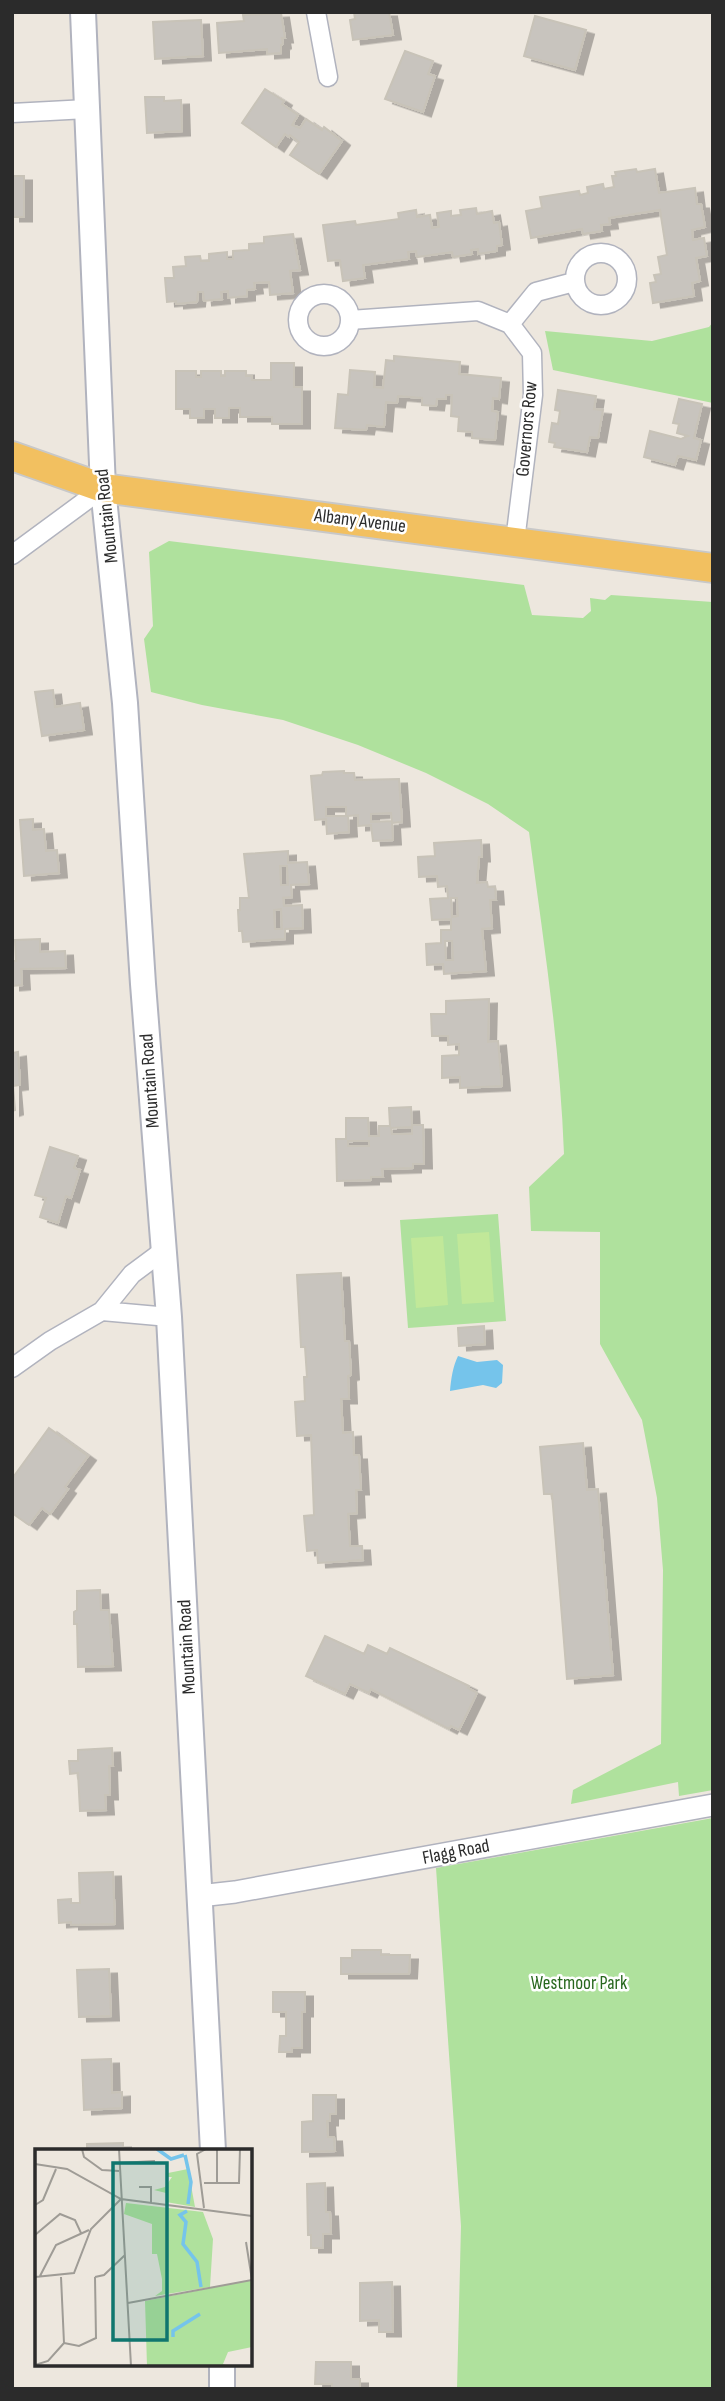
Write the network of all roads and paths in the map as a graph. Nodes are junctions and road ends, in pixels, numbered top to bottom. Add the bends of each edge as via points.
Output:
1 (83, 12) edge
2 (317, 12) edge
3 (328, 77) dead end
4 (87, 109) junction
5 (12, 113) edge
6 (574, 282) dead end
7 (350, 320) dead end
8 (510, 324) junction
9 (12, 456) edge
10 (103, 488) junction
11 (515, 541) junction
12 (12, 555) edge
13 (713, 568) edge
14 (163, 1251) junction
15 (102, 1311) junction
16 (169, 1317) junction
17 (12, 1368) edge
18 (713, 1805) edge
19 (199, 1896) junction
20 (214, 2149) edge
21 (222, 2366) edge
22 (222, 2389) edge

1 - 4 main road, Mountain Road
2 - 3 street
4 - 5 street
4 - 10 main road, Mountain Road
6 - 8 street via 536,292
7 - 8 street via 478,311
8 - 11 street, Governors Row via 531,353 533,395
9 - 10 highway, Albany Avenue
10 - 11 highway, Albany Avenue
10 - 12 street
10 - 14 main road, Mountain Road via 125,703
11 - 13 highway, Albany Avenue
14 - 15 street via 132,1274
14 - 16 main road, Mountain Road
15 - 16 street
15 - 17 street
16 - 19 main road, Mountain Road
18 - 19 street, Flagg Road
19 - 20 main road, Mountain Road
21 - 22 main road

